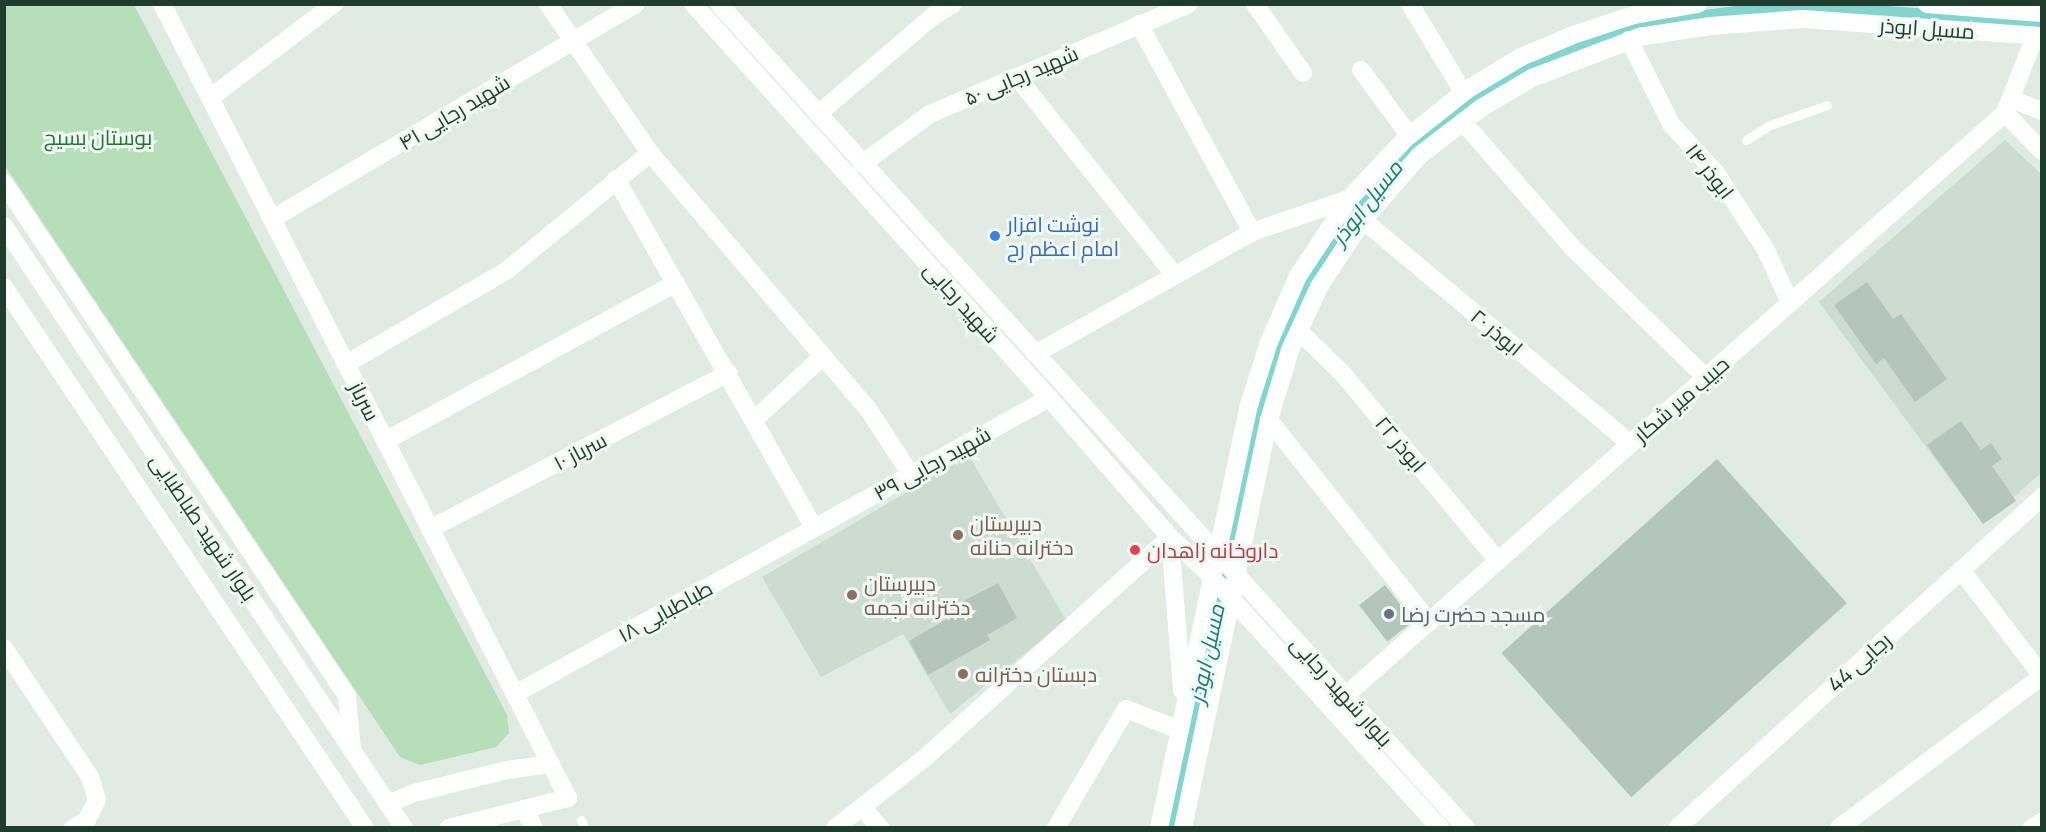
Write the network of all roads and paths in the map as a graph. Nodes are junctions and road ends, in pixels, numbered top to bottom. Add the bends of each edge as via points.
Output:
1 (162, 4) edge
2 (334, 4) edge
3 (548, 4) edge
4 (636, 4) edge
5 (693, 4) edge
6 (719, 4) edge
7 (953, 4) edge
8 (1189, 4) edge
9 (1255, 4) edge
10 (1410, 4) edge
11 (1698, 4) edge
12 (1928, 4) edge
13 (927, 10) edge
14 (2042, 13) edge
15 (1139, 24) junction
16 (2038, 36) edge
17 (1629, 40) junction
18 (574, 41) junction
19 (1361, 70) dead end
20 (1303, 73) dead end
21 (1017, 77) junction
22 (1463, 92) junction
23 (210, 98) junction
24 (1827, 105) dead end
25 (2008, 106) junction
26 (2042, 111) edge
27 (818, 114) junction
28 (1463, 122) junction
29 (1409, 135) junction
30 (1746, 140) dead end
31 (2042, 151) edge
32 (650, 153) junction
33 (862, 164) junction
34 (616, 178) junction
35 (4, 183) edge
36 (1349, 199) junction
37 (272, 219) junction
38 (1363, 220) junction
39 (4, 226) edge
40 (1252, 232) junction
41 (1173, 273) junction
42 (676, 282) junction
43 (4, 287) edge
44 (1790, 303) junction
45 (1299, 331) junction
46 (1035, 354) junction
47 (823, 356) junction
48 (346, 364) junction
49 (729, 374) junction
50 (1706, 378) junction
51 (1049, 398) junction
52 (755, 419) junction
53 (1269, 420) junction
54 (385, 441) junction
55 (1630, 444) junction
56 (911, 475) junction
57 (2042, 497) edge
58 (814, 528) junction
59 (430, 529) junction
60 (1170, 537) junction
61 (1217, 555) junction
62 (1498, 561) junction
63 (1961, 570) junction
64 (1236, 576) junction
65 (1212, 578) junction
66 (1231, 599) junction
67 (1429, 622) junction
68 (4, 648) edge
69 (2041, 676) edge
70 (515, 694) junction
71 (1345, 696) junction
72 (1184, 710) junction
73 (1180, 730) junction
74 (352, 750) junction
75 (550, 764) junction
76 (388, 804) junction
77 (862, 807) junction
78 (524, 809) junction
79 (2042, 822) edge
80 (359, 825) edge
81 (74, 828) edge
82 (404, 828) edge
83 (449, 828) edge
84 (534, 828) edge
85 (835, 828) edge
86 (880, 828) edge
87 (1056, 828) edge
88 (1159, 828) edge
89 (1183, 828) edge
90 (1440, 828) edge
91 (1466, 828) edge
92 (1677, 828) edge
93 (1839, 828) edge
94 (2032, 828) edge

1 - 23 street, سرباز
2 - 23 street
3 - 18 street
4 - 18 street, شهید رجایی ۴۱
5 - 51 street, شهید رجایی
6 - 27 street, شهید رجایی
7 - 13 street
8 - 15 street, شهید رجایی ۵۰
9 - 20 street
10 - 22 street
11 - 22 street via 1634,15 1573,35 1521,57
12 - 14 street, مسیل ابوذر
13 - 27 street
15 - 21 street, شهید رجایی ۵۰
15 - 40 street
16 - 17 street, مسیل ابوذر via 1803,19 1710,26
16 - 25 street
17 - 28 street, مسیل ابوذر via 1532,78
17 - 44 street, ابوذر ۱۴ via 1671,124 1716,172 1766,250
18 - 32 street
18 - 37 street, شهید رجایی ۴۱
19 - 29 street
21 - 33 street, شهید رجایی ۵۰ via 930,114
21 - 41 street
22 - 29 street
23 - 37 street, سرباز
24 - 30 lane via 1770,125
25 - 26 street
25 - 31 street
25 - 44 street, حبیب میر شکار
27 - 33 street, شهید رجایی
28 - 38 street, مسیل ابوذر via 1420,155
28 - 50 street via 1573,248
29 - 36 street
32 - 34 street
32 - 47 street
33 - 46 street, شهید رجایی
34 - 42 street
34 - 48 street via 506,271
35 - 74 street via 347,696
36 - 40 street
36 - 61 street via 1298,276 1269,342 1249,405
37 - 48 street, سرباز
38 - 45 street, مسیل ابوذر via 1319,287
38 - 55 street, ابوذر ۲۰
39 - 74 street, بلوار شهید طباطبایی
40 - 41 street
41 - 46 street
42 - 49 street
42 - 54 street
43 - 80 street, بلوار شهید طباطبایی
44 - 50 street, حبیب میر شکار
45 - 53 street, مسیل ابوذر
45 - 62 street, ابوذر ۲۲ via 1343,374
46 - 61 street, شهید رجایی
47 - 52 street
47 - 56 street via 868,409
48 - 54 street, سرباز
49 - 52 street
49 - 59 street, سرباز ۱۰
50 - 55 street, حبیب میر شکار
51 - 56 street, شهید رجایی ۳۹
51 - 60 street, شهید رجایی
52 - 58 street
53 - 64 street, مسیل ابوذر
53 - 67 street
54 - 59 street, سرباز
55 - 62 street, حبیب میر شکار
56 - 58 street, شهید رجایی ۳۹
57 - 63 street, رجایی 44
58 - 70 street, طباطبایی ۱۸
59 - 70 street, سرباز
60 - 65 street, شهید رجایی
60 - 72 street
60 - 77 street via 927,756
61 - 64 street, بلوار شهید رجایی
61 - 65 street
62 - 67 street, حبیب میر شکار
63 - 69 street
63 - 92 street, رجایی 44
64 - 66 street, مسیل ابوذر
64 - 71 street, بلوار شهید رجایی
65 - 66 street, شهید رجایی
65 - 72 street
66 - 89 street, مسیل ابوذر
66 - 90 street, بلوار شهید رجایی
67 - 71 street, حبیب میر شکار
68 - 81 street via 90,777 97,800 87,820
69 - 93 street
70 - 75 street, سرباز
71 - 91 street, بلوار شهید رجایی
72 - 73 street
73 - 87 street via 1126,709
73 - 88 street
74 - 76 street, بلوار شهید طباطبایی
75 - 76 street via 483,776
75 - 78 street, سرباز via 568,798
76 - 80 street
76 - 82 street, بلوار شهید طباطبایی
77 - 85 street
77 - 86 street
78 - 83 street
78 - 84 street
79 - 94 street

